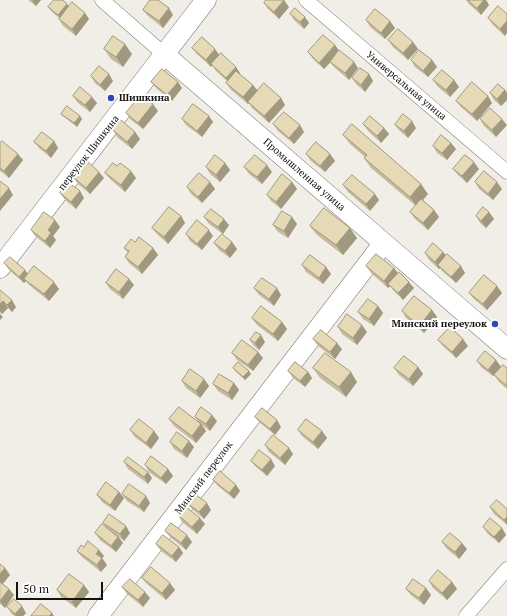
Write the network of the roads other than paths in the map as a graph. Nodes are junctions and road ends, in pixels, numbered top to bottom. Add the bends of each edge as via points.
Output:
1 (102, 0) edge
2 (206, 0) edge
3 (306, 0) edge
4 (165, 55) junction
5 (507, 172) edge
6 (383, 244) junction
7 (0, 268) edge
8 (507, 349) edge
9 (507, 569) edge
10 (98, 616) edge
11 (466, 616) edge

1 - 4 street, Промышленная улица
2 - 4 main road, переулок Шишкина
3 - 5 street, Универсальная улица
4 - 6 main road, Промышленная улица
4 - 7 main road, переулок Шишкина
6 - 8 main road, Промышленная улица
6 - 10 main road, Минский переулок
9 - 11 street

